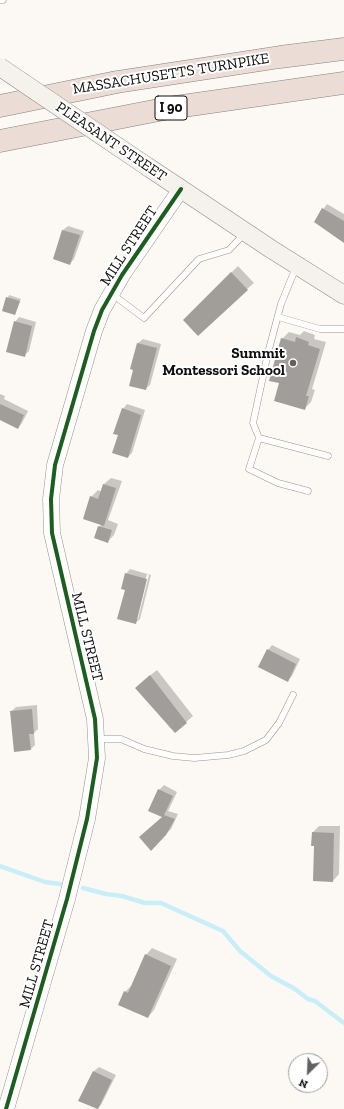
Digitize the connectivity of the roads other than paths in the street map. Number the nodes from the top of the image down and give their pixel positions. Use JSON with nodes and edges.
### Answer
{"nodes":[{"id":1,"x":0,"y":0,"type":"edge"},
{"id":2,"x":3,"y":0,"type":"edge"},
{"id":3,"x":344,"y":49,"type":"edge"},
{"id":4,"x":0,"y":67,"type":"edge"},
{"id":5,"x":344,"y":83,"type":"edge"},
{"id":6,"x":0,"y":106,"type":"edge"},
{"id":7,"x":0,"y":141,"type":"edge"},
{"id":8,"x":181,"y":189,"type":"junction"},
{"id":9,"x":245,"y":232,"type":"junction"},
{"id":10,"x":297,"y":266,"type":"junction"},
{"id":11,"x":111,"y":293,"type":"junction"},
{"id":12,"x":344,"y":295,"type":"edge"},
{"id":13,"x":278,"y":317,"type":"junction"},
{"id":14,"x":344,"y":328,"type":"edge"},
{"id":15,"x":259,"y":438,"type":"junction"},
{"id":16,"x":328,"y":456,"type":"dead end"},
{"id":17,"x":308,"y":491,"type":"dead end"},
{"id":18,"x":293,"y":696,"type":"dead end"},
{"id":19,"x":97,"y":738,"type":"junction"},
{"id":20,"x":6,"y":1109,"type":"edge"}],
"edges":[{"from":1,"to":2,"type":"lane"},
{"from":3,"to":6,"type":"highway","name":"MASSACHUSETTS TURNPIKE","number":"I 90"},
{"from":4,"to":8,"type":"main road","name":"PLEASANT STREET","bridge":true},
{"from":5,"to":7,"type":"highway","number":"I 90"},
{"from":8,"to":9,"type":"main road","name":"PLEASANT STREET"},
{"from":8,"to":11,"type":"street","name":"MILL STREET"},
{"from":9,"to":10,"type":"main road","name":"PLEASANT STREET"},
{"from":9,"to":11,"type":"lane"},
{"from":10,"to":12,"type":"main road","name":"PLEASANT STREET"},
{"from":10,"to":13,"type":"lane"},
{"from":11,"to":19,"type":"street","name":"MILL STREET"},
{"from":13,"to":14,"type":"lane"},
{"from":13,"to":15,"type":"lane"},
{"from":15,"to":16,"type":"lane"},
{"from":15,"to":17,"type":"lane"},
{"from":18,"to":19,"type":"lane"},
{"from":19,"to":20,"type":"street","name":"MILL STREET"}]}
